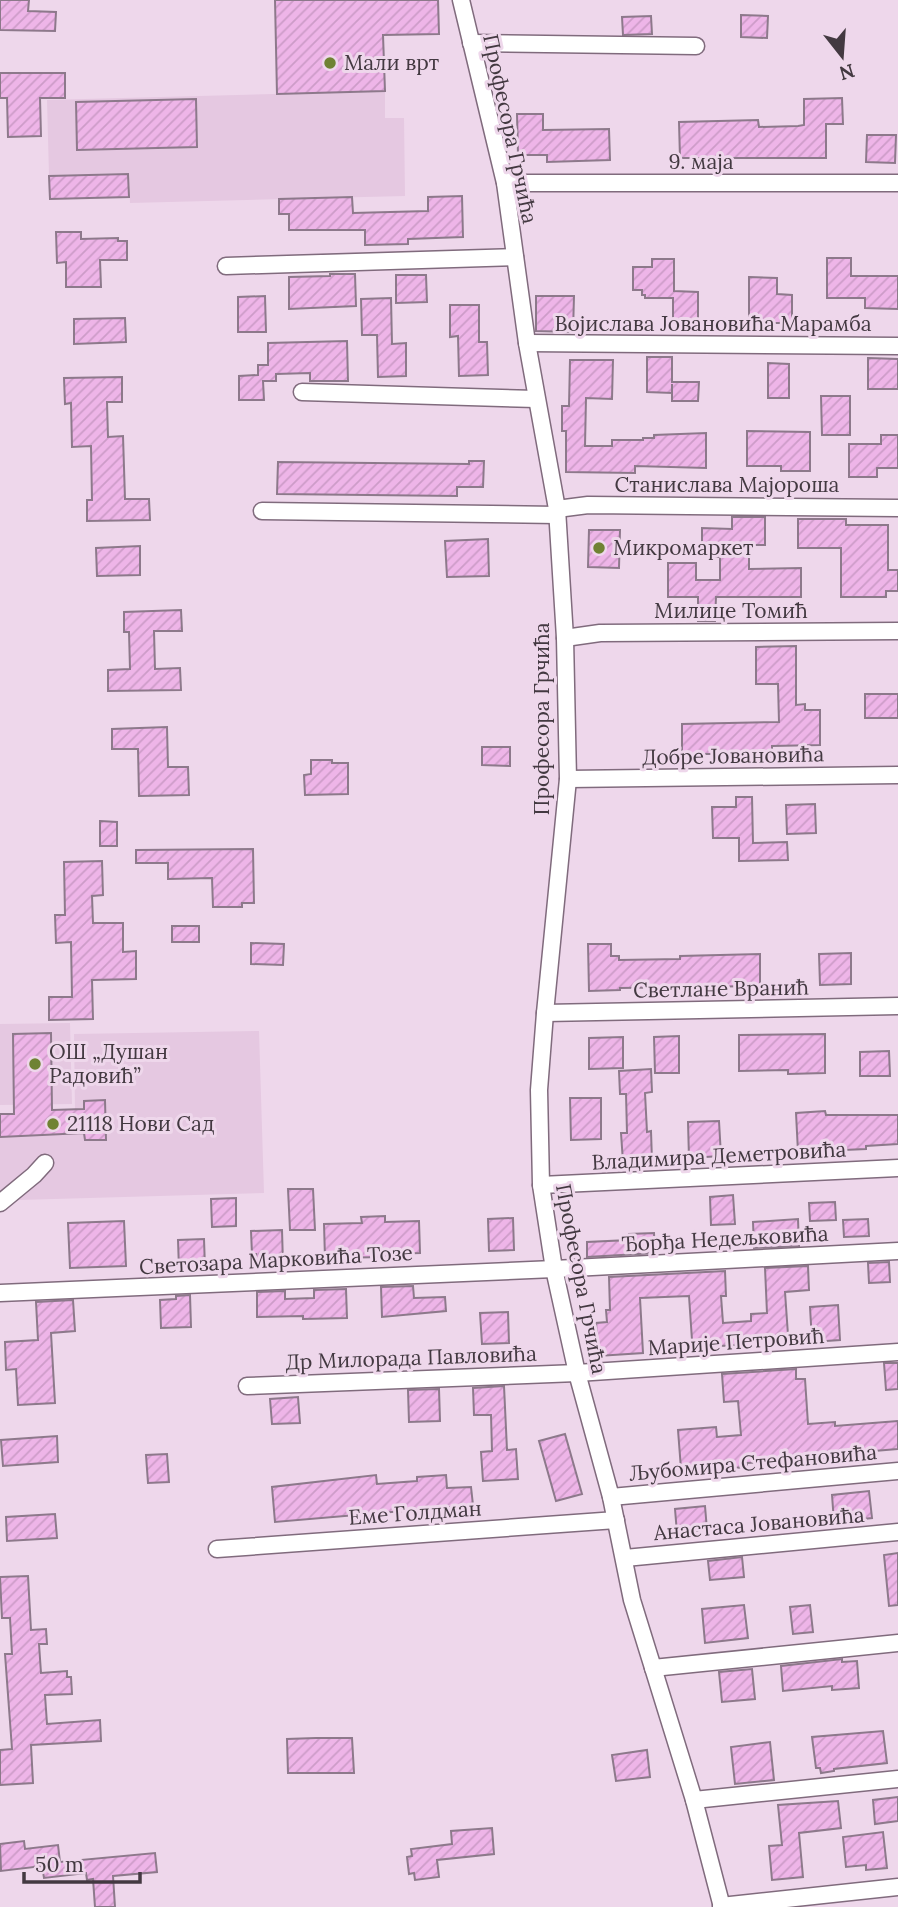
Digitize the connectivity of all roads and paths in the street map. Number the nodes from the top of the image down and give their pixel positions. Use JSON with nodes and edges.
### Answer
{"nodes":[{"id":1,"x":461,"y":0,"type":"edge"},
{"id":2,"x":471,"y":43,"type":"junction"},
{"id":3,"x":696,"y":46,"type":"dead end"},
{"id":4,"x":505,"y":183,"type":"junction"},
{"id":5,"x":898,"y":183,"type":"edge"},
{"id":6,"x":515,"y":257,"type":"junction"},
{"id":7,"x":226,"y":266,"type":"dead end"},
{"id":8,"x":527,"y":343,"type":"junction"},
{"id":9,"x":898,"y":346,"type":"edge"},
{"id":10,"x":302,"y":392,"type":"dead end"},
{"id":11,"x":536,"y":398,"type":"junction"},
{"id":12,"x":898,"y":508,"type":"edge"},
{"id":13,"x":262,"y":511,"type":"dead end"},
{"id":14,"x":557,"y":512,"type":"junction"},
{"id":15,"x":898,"y":631,"type":"edge"},
{"id":16,"x":565,"y":638,"type":"junction"},
{"id":17,"x":898,"y":775,"type":"edge"},
{"id":18,"x":568,"y":779,"type":"junction"},
{"id":19,"x":898,"y":1006,"type":"edge"},
{"id":20,"x":545,"y":1013,"type":"junction"},
{"id":21,"x":45,"y":1163,"type":"dead end"},
{"id":22,"x":898,"y":1168,"type":"edge"},
{"id":23,"x":541,"y":1185,"type":"junction"},
{"id":24,"x":0,"y":1203,"type":"edge"},
{"id":25,"x":898,"y":1251,"type":"edge"},
{"id":26,"x":554,"y":1269,"type":"junction"},
{"id":27,"x":0,"y":1293,"type":"edge"},
{"id":28,"x":898,"y":1352,"type":"edge"},
{"id":29,"x":576,"y":1373,"type":"junction"},
{"id":30,"x":247,"y":1386,"type":"dead end"},
{"id":31,"x":898,"y":1471,"type":"edge"},
{"id":32,"x":611,"y":1497,"type":"junction"},
{"id":33,"x":616,"y":1520,"type":"junction"},
{"id":34,"x":898,"y":1532,"type":"edge"},
{"id":35,"x":217,"y":1549,"type":"dead end"},
{"id":36,"x":625,"y":1558,"type":"junction"},
{"id":37,"x":898,"y":1643,"type":"edge"},
{"id":38,"x":653,"y":1668,"type":"junction"},
{"id":39,"x":898,"y":1779,"type":"edge"},
{"id":40,"x":694,"y":1800,"type":"junction"},
{"id":41,"x":898,"y":1886,"type":"edge"},
{"id":42,"x":722,"y":1906,"type":"edge"}],
"edges":[{"from":1,"to":2,"type":"street","name":"Професора Грчића"},
{"from":2,"to":3,"type":"street"},
{"from":2,"to":4,"type":"street","name":"Професора Грчића"},
{"from":4,"to":5,"type":"street","name":"9. маја"},
{"from":4,"to":6,"type":"street","name":"Професора Грчића"},
{"from":6,"to":7,"type":"street"},
{"from":6,"to":8,"type":"street","name":"Професора Грчића"},
{"from":8,"to":9,"type":"street","name":"Војислава Јовановића Марамба"},
{"from":8,"to":11,"type":"street","name":"Професора Грчића"},
{"from":10,"to":11,"type":"street"},
{"from":11,"to":14,"type":"street","name":"Професора Грчића"},
{"from":12,"to":14,"type":"street","name":"Станислава Мајороша"},
{"from":13,"to":14,"type":"street"},
{"from":14,"to":16,"type":"street","name":"Професора Грчића"},
{"from":15,"to":16,"type":"street","name":"Милице Томић"},
{"from":16,"to":18,"type":"street","name":"Професора Грчића"},
{"from":17,"to":18,"type":"street","name":"Добре Јовановића"},
{"from":18,"to":20,"type":"street","name":"Професора Грчића"},
{"from":19,"to":20,"type":"street","name":"Светлане Вранић"},
{"from":20,"to":23,"type":"street","name":"Професора Грчића"},
{"from":21,"to":24,"type":"street"},
{"from":22,"to":23,"type":"street","name":"Владимира Деметровића"},
{"from":23,"to":26,"type":"street","name":"Професора Грчића"},
{"from":25,"to":26,"type":"street","name":"Ђорђа Недељковића"},
{"from":26,"to":27,"type":"street","name":"Светозара Марковића Тозе"},
{"from":26,"to":29,"type":"street","name":"Професора Грчића"},
{"from":28,"to":29,"type":"street","name":"Марије Петровић"},
{"from":29,"to":30,"type":"street","name":"Др Милорада Павловића"},
{"from":29,"to":32,"type":"street","name":"Професора Грчића"},
{"from":31,"to":32,"type":"street","name":"Љубомира Стефановића"},
{"from":32,"to":33,"type":"street","name":"Професора Грчића"},
{"from":33,"to":35,"type":"street","name":"Еме Голдман"},
{"from":33,"to":36,"type":"street","name":"Професора Грчића"},
{"from":34,"to":36,"type":"street","name":"Анастаса Јовановића"},
{"from":36,"to":38,"type":"street","name":"Професора Грчића"},
{"from":37,"to":38,"type":"street"},
{"from":38,"to":40,"type":"street","name":"Професора Грчића"},
{"from":39,"to":40,"type":"street"},
{"from":40,"to":42,"type":"street","name":"Професора Грчића"},
{"from":41,"to":42,"type":"street"}]}
